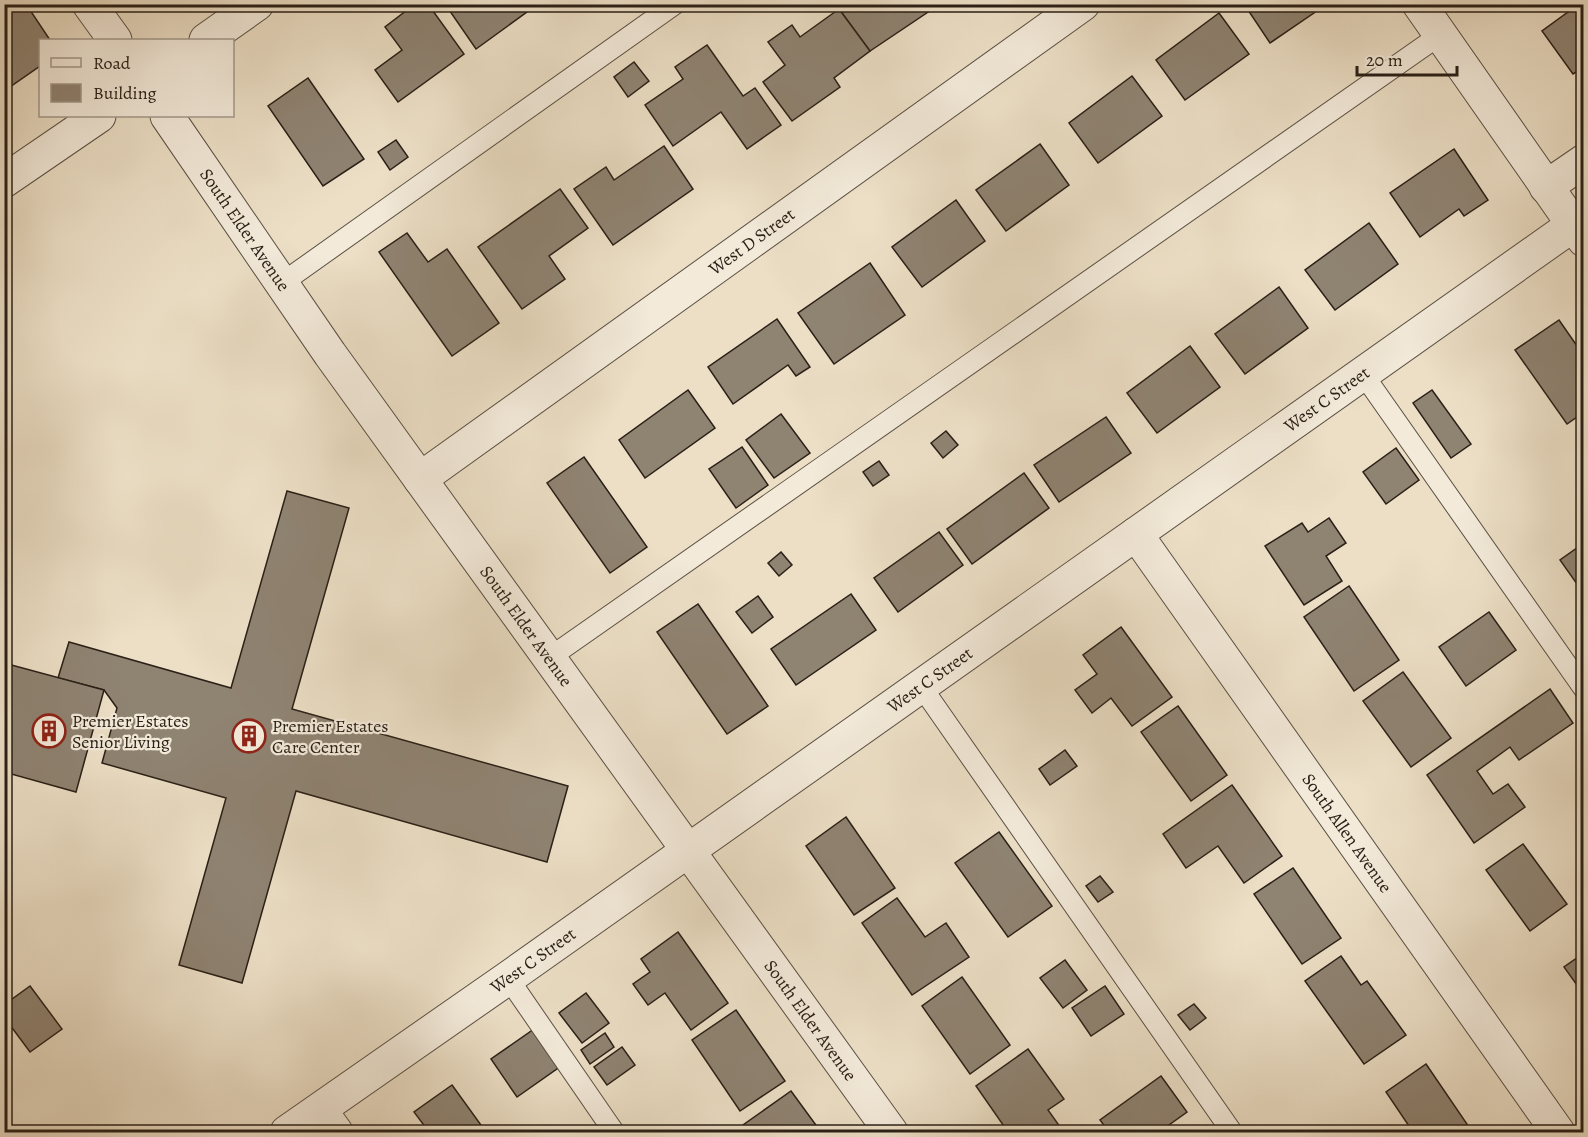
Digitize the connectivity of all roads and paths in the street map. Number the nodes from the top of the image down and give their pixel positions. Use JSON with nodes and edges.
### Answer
{"nodes":[{"id":1,"x":89,"y":4,"type":"edge"},
{"id":2,"x":257,"y":4,"type":"edge"},
{"id":3,"x":675,"y":4,"type":"edge"},
{"id":4,"x":1083,"y":4,"type":"edge"},
{"id":5,"x":1419,"y":4,"type":"edge"},
{"id":6,"x":1440,"y":35,"type":"junction"},
{"id":7,"x":114,"y":39,"type":"edge"},
{"id":8,"x":207,"y":39,"type":"edge"},
{"id":9,"x":98,"y":117,"type":"edge"},
{"id":10,"x":168,"y":117,"type":"edge"},
{"id":11,"x":1584,"y":161,"type":"edge"},
{"id":12,"x":4,"y":182,"type":"edge"},
{"id":13,"x":1546,"y":187,"type":"junction"},
{"id":14,"x":1578,"y":232,"type":"edge"},
{"id":15,"x":282,"y":283,"type":"junction"},
{"id":16,"x":1363,"y":374,"type":"junction"},
{"id":17,"x":420,"y":479,"type":"junction"},
{"id":18,"x":1136,"y":534,"type":"junction"},
{"id":19,"x":549,"y":658,"type":"junction"},
{"id":20,"x":921,"y":686,"type":"junction"},
{"id":21,"x":1584,"y":689,"type":"edge"},
{"id":22,"x":688,"y":851,"type":"junction"},
{"id":23,"x":508,"y":978,"type":"junction"},
{"id":24,"x":328,"y":1121,"type":"edge"},
{"id":25,"x":287,"y":1132,"type":"edge"},
{"id":26,"x":614,"y":1132,"type":"edge"},
{"id":27,"x":891,"y":1132,"type":"edge"},
{"id":28,"x":1232,"y":1132,"type":"edge"},
{"id":29,"x":1558,"y":1132,"type":"edge"}],
"edges":[{"from":1,"to":7,"type":"street"},
{"from":2,"to":8,"type":"street"},
{"from":3,"to":15,"type":"lane"},
{"from":4,"to":17,"type":"street","name":"West D Street"},
{"from":5,"to":6,"type":"street"},
{"from":6,"to":13,"type":"street"},
{"from":6,"to":19,"type":"lane"},
{"from":9,"to":12,"type":"street"},
{"from":10,"to":15,"type":"street","name":"South Elder Avenue"},
{"from":11,"to":13,"type":"street"},
{"from":13,"to":14,"type":"street"},
{"from":14,"to":16,"type":"street","name":"West C Street"},
{"from":15,"to":17,"type":"street","name":"South Elder Avenue"},
{"from":16,"to":18,"type":"street","name":"West C Street"},
{"from":16,"to":21,"type":"lane"},
{"from":17,"to":19,"type":"street","name":"South Elder Avenue"},
{"from":18,"to":20,"type":"street","name":"West C Street"},
{"from":18,"to":29,"type":"street","name":"South Allen Avenue"},
{"from":19,"to":22,"type":"street","name":"South Elder Avenue"},
{"from":20,"to":22,"type":"street","name":"West C Street"},
{"from":20,"to":28,"type":"lane"},
{"from":22,"to":23,"type":"street","name":"West C Street"},
{"from":22,"to":27,"type":"street","name":"South Elder Avenue"},
{"from":23,"to":24,"type":"street","name":"West C Street"},
{"from":23,"to":26,"type":"lane"},
{"from":24,"to":25,"type":"street","name":"West C Street"}]}
